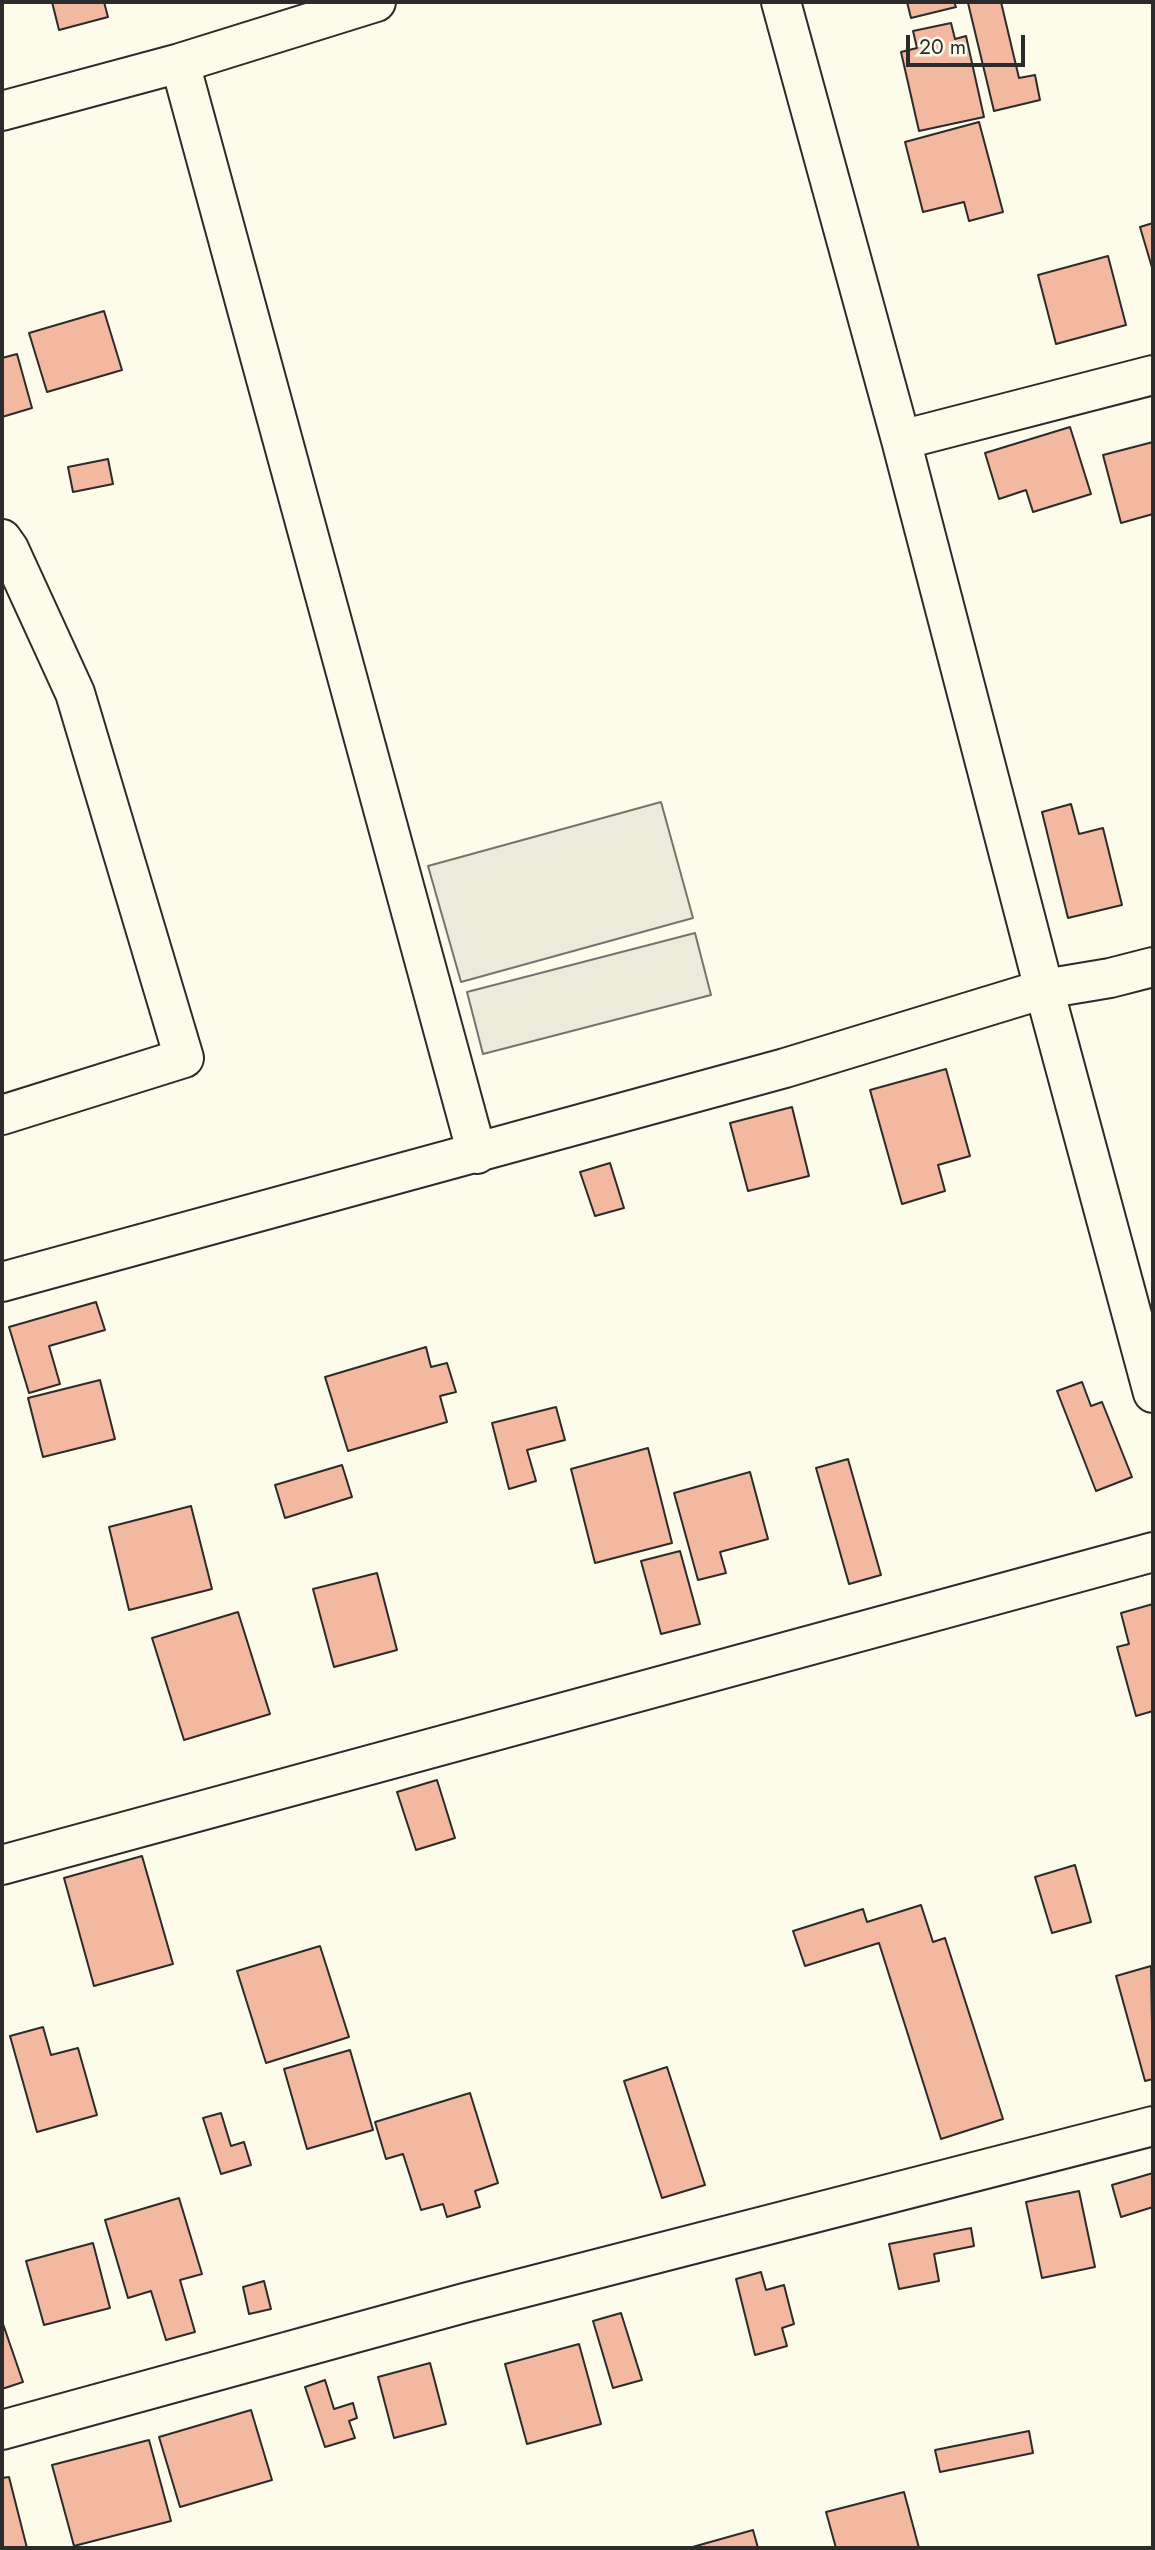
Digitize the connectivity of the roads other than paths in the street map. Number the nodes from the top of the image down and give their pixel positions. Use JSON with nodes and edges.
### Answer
{"nodes":[{"id":1,"x":376,"y":2,"type":"edge"},
{"id":2,"x":781,"y":2,"type":"edge"},
{"id":3,"x":180,"y":63,"type":"junction"},
{"id":4,"x":2,"y":111,"type":"edge"},
{"id":5,"x":1153,"y":375,"type":"edge"},
{"id":6,"x":901,"y":440,"type":"junction"},
{"id":7,"x":2,"y":539,"type":"edge"},
{"id":8,"x":1153,"y":967,"type":"edge"},
{"id":9,"x":1044,"y":989,"type":"junction"},
{"id":10,"x":2,"y":1115,"type":"edge"},
{"id":11,"x":477,"y":1154,"type":"junction"},
{"id":12,"x":2,"y":1282,"type":"edge"},
{"id":13,"x":1153,"y":1393,"type":"edge"},
{"id":14,"x":1153,"y":1552,"type":"edge"},
{"id":15,"x":2,"y":1865,"type":"edge"},
{"id":16,"x":1153,"y":2126,"type":"edge"},
{"id":17,"x":2,"y":2430,"type":"edge"}],
"edges":[{"from":1,"to":3,"type":"street"},
{"from":2,"to":6,"type":"street"},
{"from":3,"to":4,"type":"street"},
{"from":3,"to":11,"type":"street"},
{"from":5,"to":6,"type":"street"},
{"from":6,"to":9,"type":"street"},
{"from":7,"to":10,"type":"street"},
{"from":8,"to":9,"type":"street"},
{"from":9,"to":11,"type":"street"},
{"from":9,"to":13,"type":"street"},
{"from":11,"to":12,"type":"street"},
{"from":14,"to":15,"type":"street"},
{"from":16,"to":17,"type":"street"}]}
